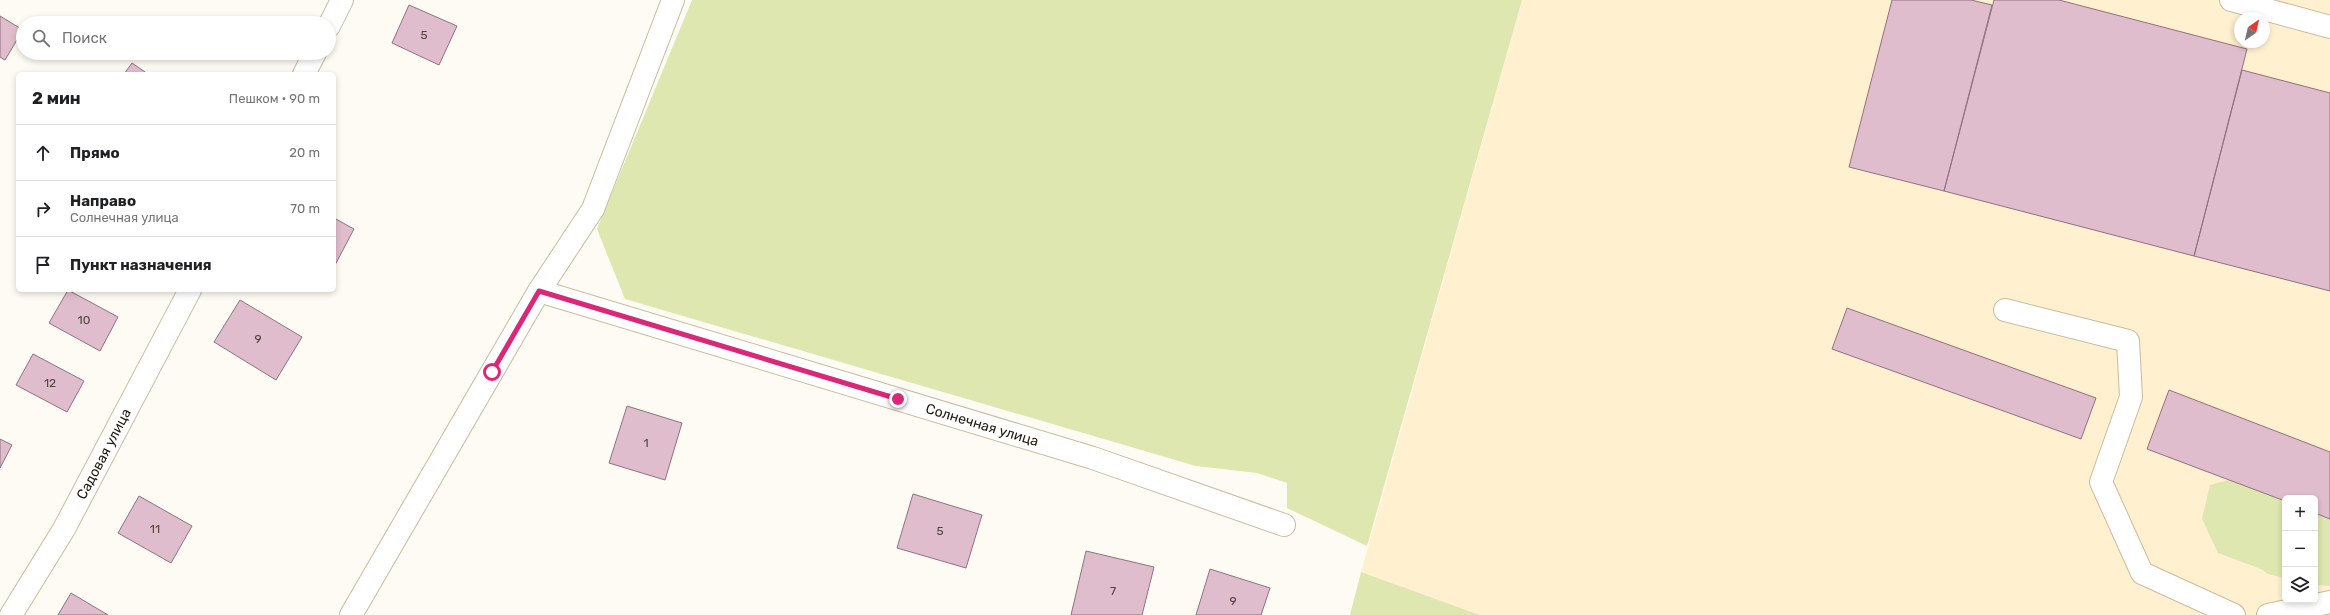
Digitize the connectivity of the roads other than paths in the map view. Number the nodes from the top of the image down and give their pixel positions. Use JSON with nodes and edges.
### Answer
{"nodes":[{"id":1,"x":342,"y":0,"type":"edge"},
{"id":2,"x":673,"y":0,"type":"edge"},
{"id":3,"x":2231,"y":0,"type":"edge"},
{"id":4,"x":334,"y":16,"type":"edge"},
{"id":5,"x":2330,"y":27,"type":"edge"},
{"id":6,"x":311,"y":60,"type":"edge"},
{"id":7,"x":305,"y":72,"type":"edge"},
{"id":8,"x":539,"y":291,"type":"junction"},
{"id":9,"x":189,"y":292,"type":"edge"},
{"id":10,"x":2005,"y":310,"type":"dead end"},
{"id":11,"x":1284,"y":525,"type":"dead end"},
{"id":12,"x":2330,"y":602,"type":"edge"},
{"id":13,"x":11,"y":615,"type":"edge"},
{"id":14,"x":352,"y":615,"type":"edge"},
{"id":15,"x":2234,"y":615,"type":"edge"},
{"id":16,"x":2268,"y":615,"type":"edge"}],
"edges":[{"from":1,"to":4,"type":"street"},
{"from":2,"to":8,"type":"street"},
{"from":3,"to":5,"type":"street"},
{"from":6,"to":7,"type":"street"},
{"from":8,"to":11,"type":"street","name":"Солнечная улица"},
{"from":8,"to":14,"type":"street"},
{"from":9,"to":13,"type":"street","name":"Садовая улица"},
{"from":10,"to":15,"type":"street"},
{"from":12,"to":16,"type":"street"}]}
